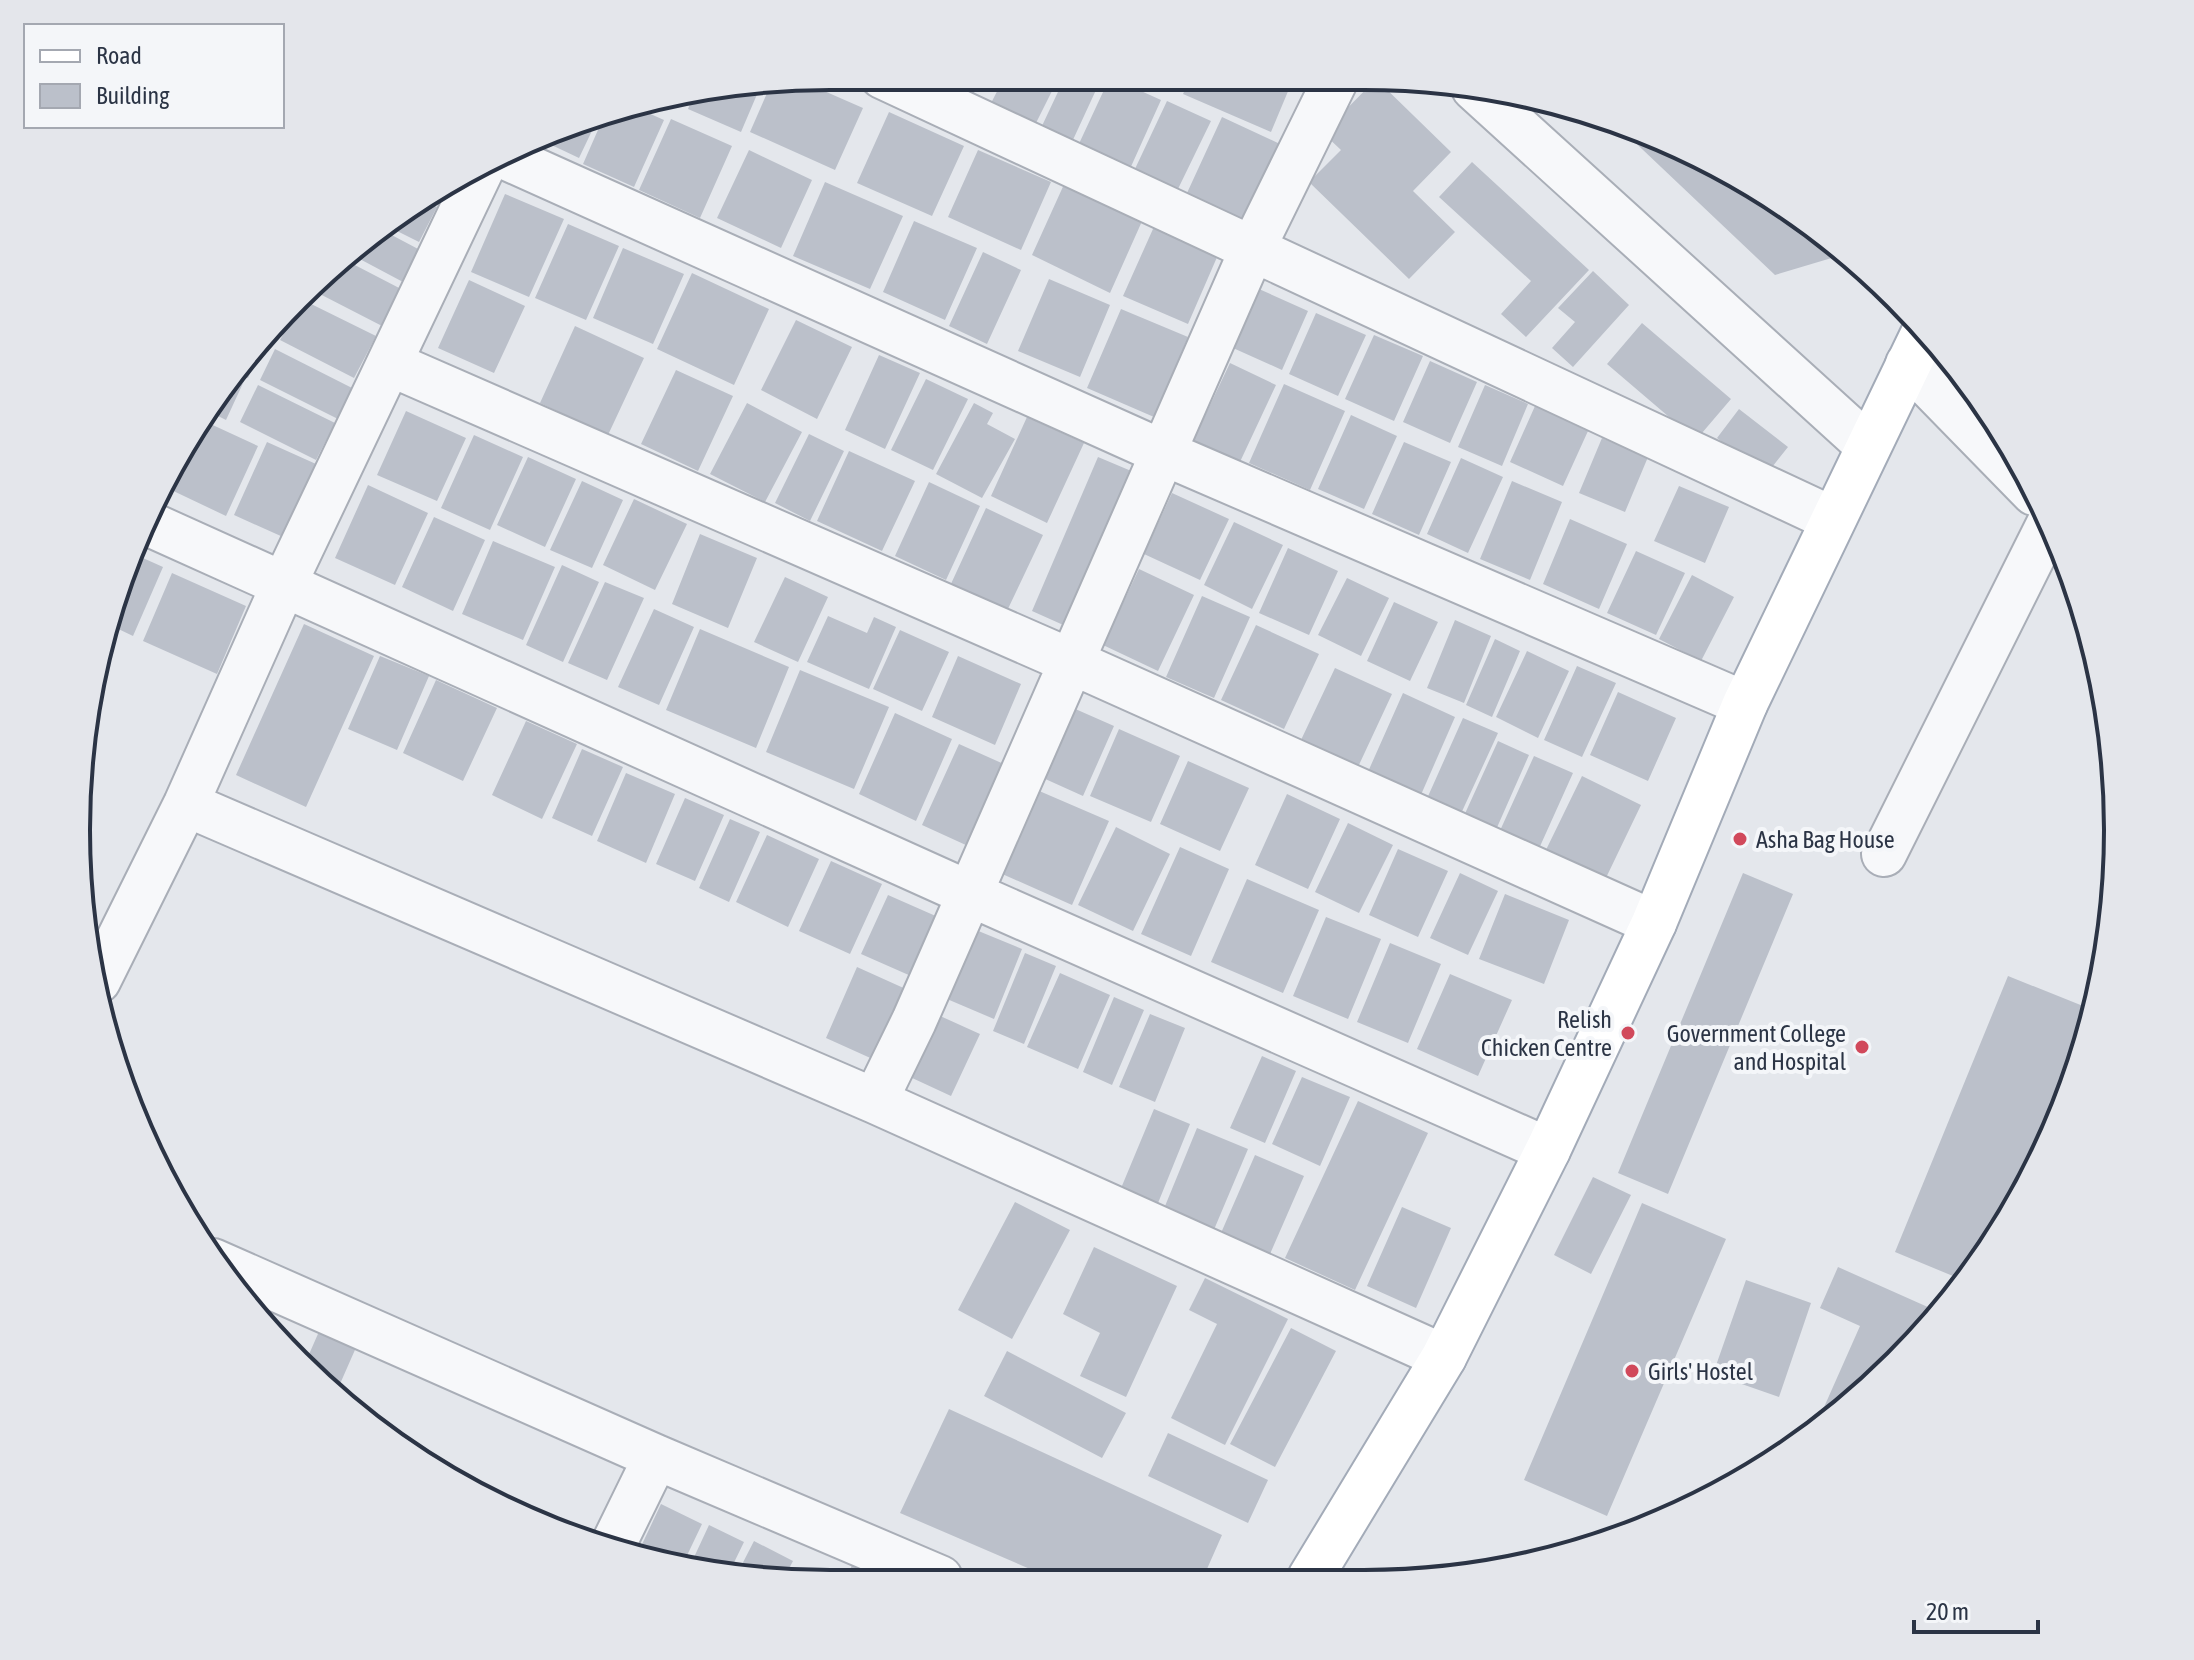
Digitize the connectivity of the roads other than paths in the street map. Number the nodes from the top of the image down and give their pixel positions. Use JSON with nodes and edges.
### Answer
{"nodes":[{"id":1,"x":912,"y":90,"type":"edge"},
{"id":2,"x":1331,"y":90,"type":"edge"},
{"id":3,"x":1488,"y":101,"type":"edge"},
{"id":4,"x":514,"y":161,"type":"edge"},
{"id":5,"x":476,"y":180,"type":"edge"},
{"id":6,"x":1252,"y":250,"type":"junction"},
{"id":7,"x":1917,"y":347,"type":"edge"},
{"id":8,"x":391,"y":364,"type":"junction"},
{"id":9,"x":1867,"y":445,"type":"junction"},
{"id":10,"x":1995,"y":445,"type":"edge"},
{"id":11,"x":1164,"y":453,"type":"junction"},
{"id":12,"x":1832,"y":519,"type":"junction"},
{"id":13,"x":155,"y":527,"type":"edge"},
{"id":14,"x":2043,"y":536,"type":"edge"},
{"id":15,"x":284,"y":584,"type":"junction"},
{"id":16,"x":1070,"y":661,"type":"junction"},
{"id":17,"x":1745,"y":704,"type":"junction"},
{"id":18,"x":186,"y":804,"type":"junction"},
{"id":19,"x":1884,"y":854,"type":"dead end"},
{"id":20,"x":968,"y":893,"type":"junction"},
{"id":21,"x":1654,"y":923,"type":"junction"},
{"id":22,"x":103,"y":970,"type":"edge"},
{"id":23,"x":875,"y":1101,"type":"junction"},
{"id":24,"x":1548,"y":1150,"type":"junction"},
{"id":25,"x":237,"y":1272,"type":"edge"},
{"id":26,"x":1444,"y":1357,"type":"junction"},
{"id":27,"x":656,"y":1457,"type":"junction"},
{"id":28,"x":616,"y":1538,"type":"edge"},
{"id":29,"x":921,"y":1570,"type":"edge"},
{"id":30,"x":1315,"y":1570,"type":"edge"}],
"edges":[{"from":1,"to":6,"type":"street"},
{"from":2,"to":6,"type":"street"},
{"from":3,"to":9,"type":"street"},
{"from":4,"to":11,"type":"street"},
{"from":5,"to":8,"type":"street"},
{"from":6,"to":11,"type":"street"},
{"from":6,"to":12,"type":"street"},
{"from":7,"to":9,"type":"main road"},
{"from":7,"to":10,"type":"street"},
{"from":8,"to":15,"type":"street"},
{"from":8,"to":16,"type":"street"},
{"from":9,"to":12,"type":"main road"},
{"from":11,"to":16,"type":"street"},
{"from":11,"to":17,"type":"street"},
{"from":12,"to":17,"type":"main road"},
{"from":13,"to":15,"type":"street"},
{"from":14,"to":19,"type":"street"},
{"from":15,"to":18,"type":"street"},
{"from":15,"to":20,"type":"street"},
{"from":16,"to":20,"type":"street"},
{"from":16,"to":21,"type":"street"},
{"from":17,"to":21,"type":"main road"},
{"from":18,"to":22,"type":"street"},
{"from":18,"to":23,"type":"street"},
{"from":20,"to":23,"type":"street"},
{"from":20,"to":24,"type":"street"},
{"from":21,"to":24,"type":"main road"},
{"from":23,"to":26,"type":"street"},
{"from":24,"to":26,"type":"main road"},
{"from":25,"to":27,"type":"street"},
{"from":26,"to":30,"type":"main road"},
{"from":27,"to":28,"type":"street"},
{"from":27,"to":29,"type":"street"}]}
